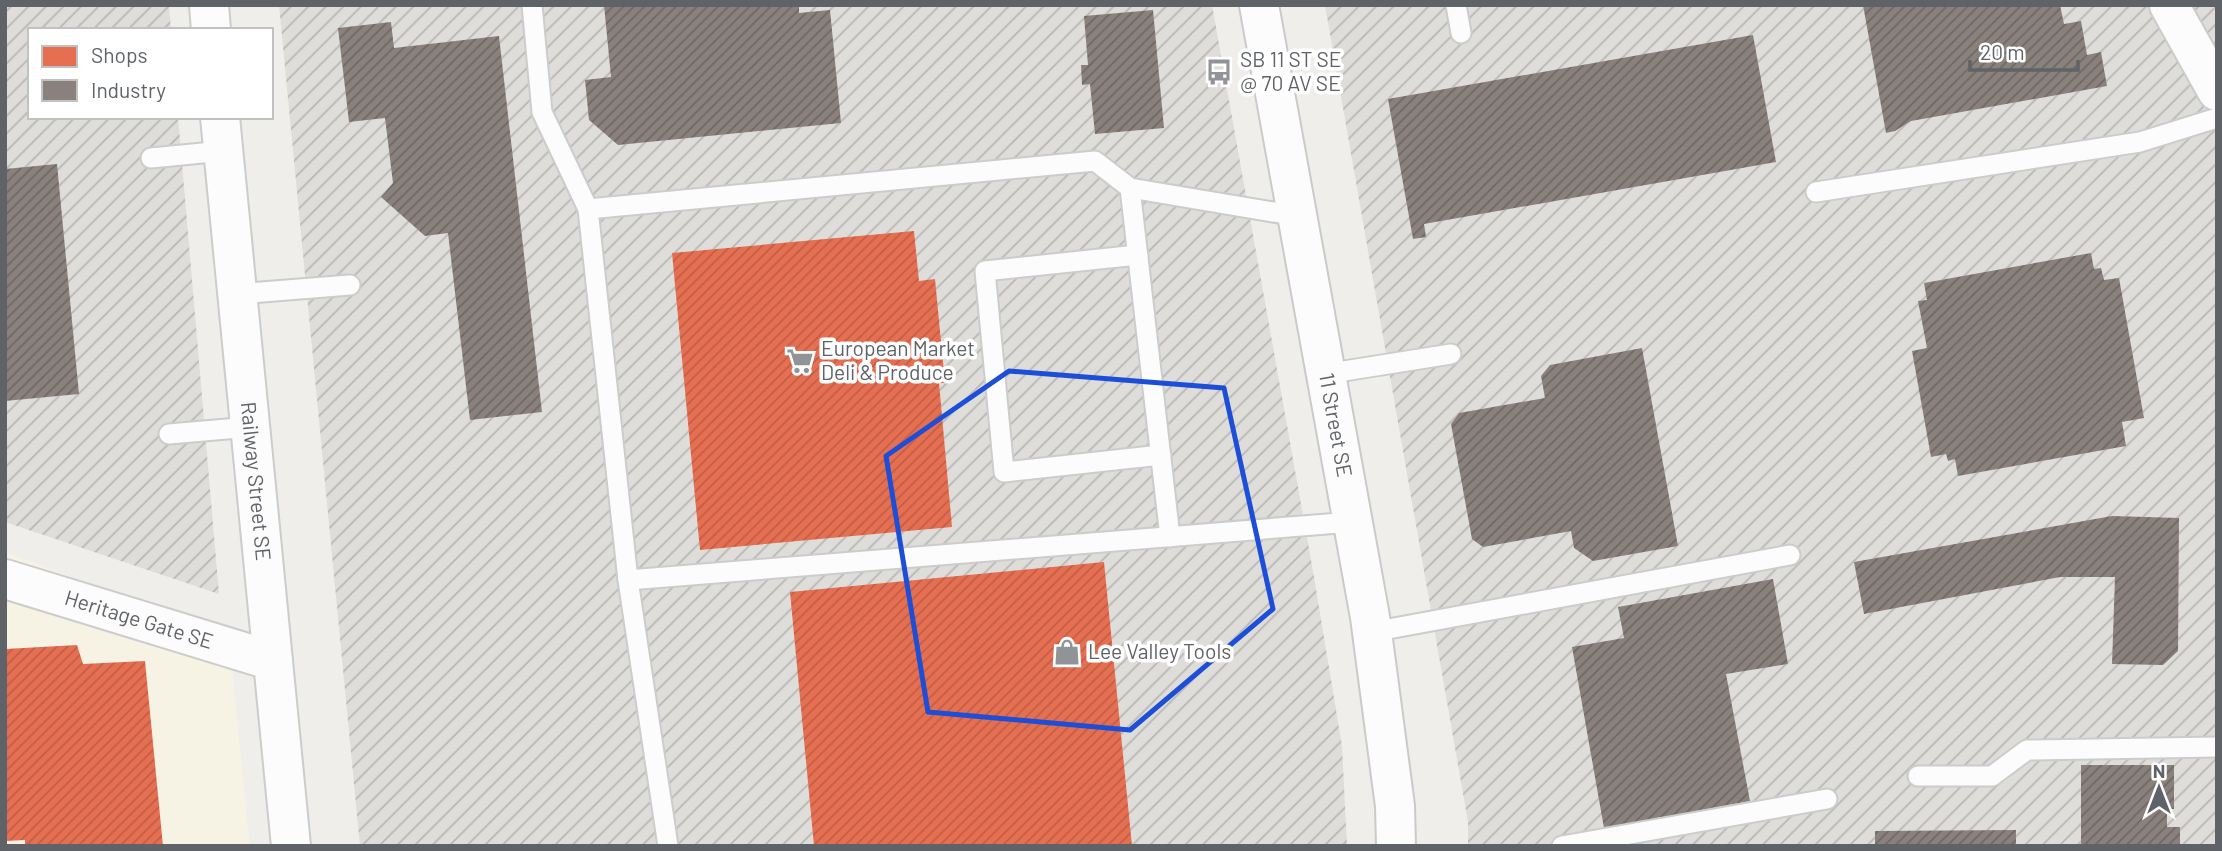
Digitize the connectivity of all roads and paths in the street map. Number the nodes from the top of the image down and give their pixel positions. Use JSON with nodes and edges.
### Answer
{"nodes":[{"id":1,"x":209,"y":5,"type":"edge"},
{"id":2,"x":532,"y":5,"type":"edge"},
{"id":3,"x":1259,"y":5,"type":"edge"},
{"id":4,"x":1456,"y":5,"type":"edge"},
{"id":5,"x":2169,"y":5,"type":"edge"},
{"id":6,"x":211,"y":28,"type":"edge"},
{"id":7,"x":1461,"y":33,"type":"dead end"},
{"id":8,"x":2217,"y":91,"type":"edge"},
{"id":9,"x":2217,"y":118,"type":"edge"},
{"id":10,"x":221,"y":134,"type":"edge"},
{"id":11,"x":151,"y":158,"type":"dead end"},
{"id":12,"x":1130,"y":188,"type":"junction"},
{"id":13,"x":1816,"y":192,"type":"dead end"},
{"id":14,"x":588,"y":209,"type":"junction"},
{"id":15,"x":1297,"y":216,"type":"junction"},
{"id":16,"x":1138,"y":255,"type":"junction"},
{"id":17,"x":351,"y":285,"type":"dead end"},
{"id":18,"x":237,"y":294,"type":"junction"},
{"id":19,"x":1451,"y":354,"type":"dead end"},
{"id":20,"x":1325,"y":374,"type":"junction"},
{"id":21,"x":250,"y":426,"type":"junction"},
{"id":22,"x":169,"y":434,"type":"dead end"},
{"id":23,"x":1161,"y":455,"type":"junction"},
{"id":24,"x":1352,"y":522,"type":"junction"},
{"id":25,"x":1170,"y":537,"type":"junction"},
{"id":26,"x":1790,"y":555,"type":"dead end"},
{"id":27,"x":5,"y":579,"type":"edge"},
{"id":28,"x":628,"y":580,"type":"junction"},
{"id":29,"x":1372,"y":632,"type":"junction"},
{"id":30,"x":273,"y":661,"type":"junction"},
{"id":31,"x":2217,"y":747,"type":"edge"},
{"id":32,"x":1919,"y":776,"type":"dead end"},
{"id":33,"x":1827,"y":799,"type":"dead end"},
{"id":34,"x":292,"y":846,"type":"edge"},
{"id":35,"x":668,"y":846,"type":"edge"},
{"id":36,"x":1396,"y":846,"type":"edge"},
{"id":37,"x":1562,"y":846,"type":"edge"}],
"edges":[{"from":1,"to":6,"type":"street"},
{"from":2,"to":14,"type":"lane"},
{"from":3,"to":15,"type":"street","name":"11 Street SE"},
{"from":4,"to":7,"type":"lane"},
{"from":5,"to":8,"type":"street"},
{"from":9,"to":13,"type":"lane"},
{"from":10,"to":11,"type":"lane"},
{"from":10,"to":18,"type":"street","name":"Railway Street SE"},
{"from":12,"to":14,"type":"lane"},
{"from":12,"to":15,"type":"lane"},
{"from":12,"to":16,"type":"lane"},
{"from":14,"to":28,"type":"lane"},
{"from":15,"to":20,"type":"street","name":"11 Street SE"},
{"from":16,"to":23,"type":"lane"},
{"from":16,"to":23,"type":"lane"},
{"from":17,"to":18,"type":"lane"},
{"from":18,"to":21,"type":"street","name":"Railway Street SE"},
{"from":19,"to":20,"type":"lane"},
{"from":20,"to":24,"type":"street","name":"11 Street SE"},
{"from":21,"to":22,"type":"lane"},
{"from":21,"to":30,"type":"street","name":"Railway Street SE"},
{"from":23,"to":25,"type":"lane"},
{"from":24,"to":25,"type":"lane"},
{"from":24,"to":29,"type":"street","name":"11 Street SE"},
{"from":25,"to":28,"type":"lane"},
{"from":26,"to":29,"type":"lane"},
{"from":27,"to":30,"type":"street","name":"Heritage Gate SE"},
{"from":28,"to":35,"type":"lane"},
{"from":29,"to":36,"type":"street","name":"11 Street SE"},
{"from":30,"to":34,"type":"street","name":"Railway Street SE"},
{"from":31,"to":32,"type":"lane"},
{"from":33,"to":37,"type":"lane"}]}
